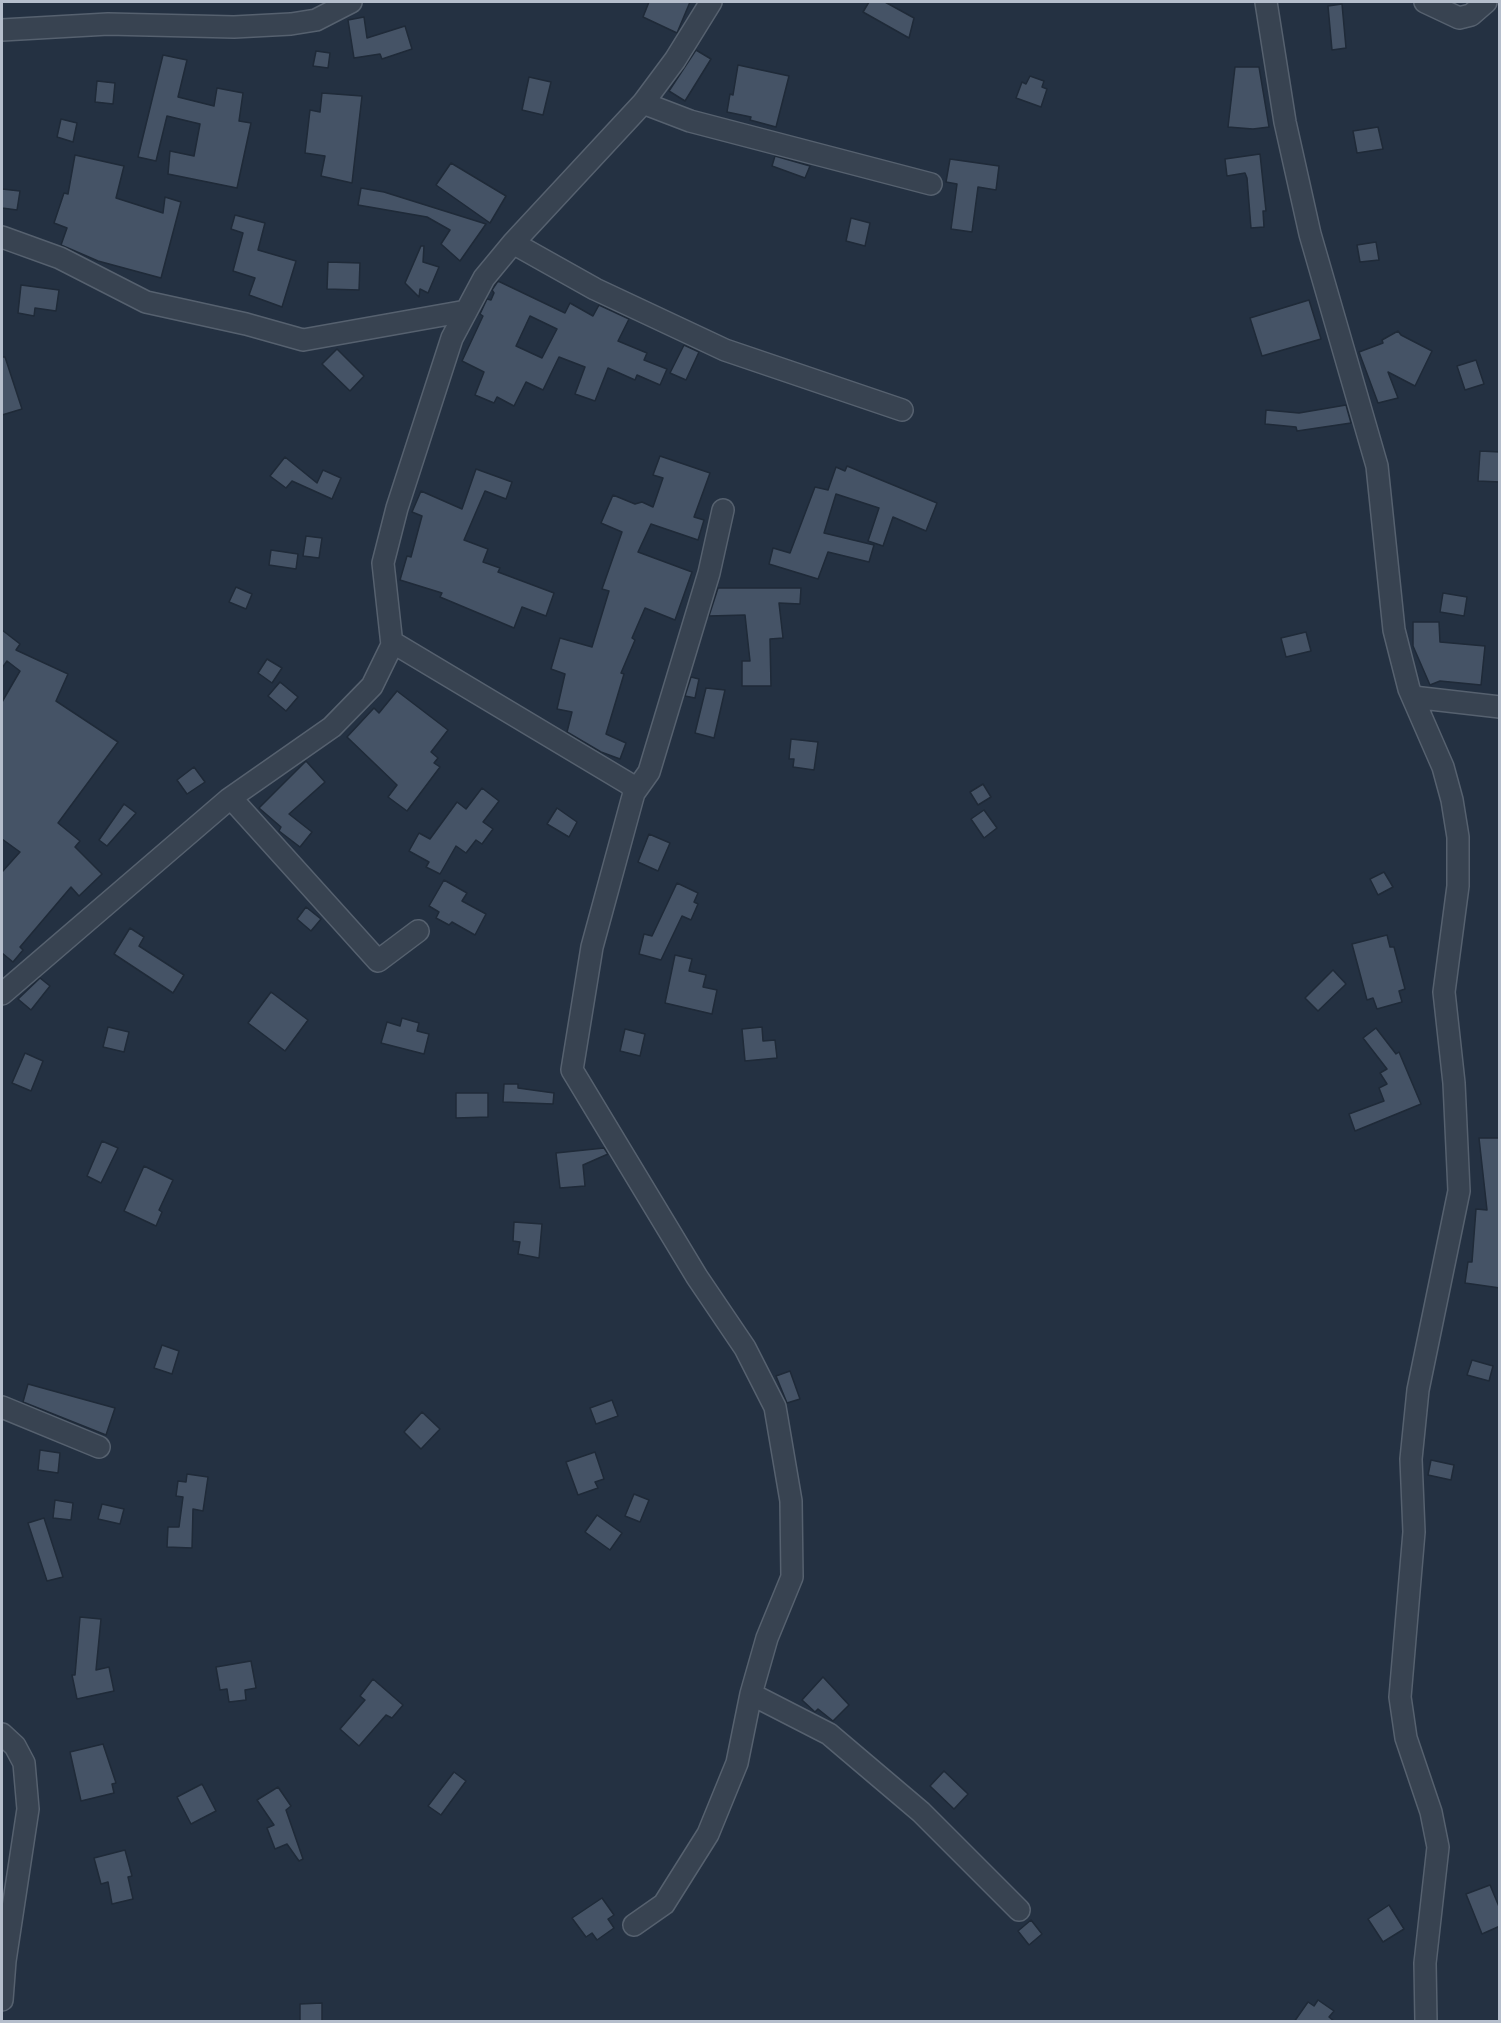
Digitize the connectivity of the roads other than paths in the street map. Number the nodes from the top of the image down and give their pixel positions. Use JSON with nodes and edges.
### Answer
{"nodes":[{"id":1,"x":351,"y":2,"type":"edge"},
{"id":2,"x":711,"y":2,"type":"edge"},
{"id":3,"x":1266,"y":2,"type":"edge"},
{"id":4,"x":1425,"y":2,"type":"edge"},
{"id":5,"x":1486,"y":2,"type":"edge"},
{"id":6,"x":2,"y":30,"type":"edge"},
{"id":7,"x":643,"y":103,"type":"junction"},
{"id":8,"x":931,"y":184,"type":"dead end"},
{"id":9,"x":2,"y":237,"type":"edge"},
{"id":10,"x":513,"y":243,"type":"junction"},
{"id":11,"x":466,"y":311,"type":"junction"},
{"id":12,"x":902,"y":410,"type":"dead end"},
{"id":13,"x":723,"y":510,"type":"dead end"},
{"id":14,"x":392,"y":642,"type":"junction"},
{"id":15,"x":1413,"y":697,"type":"junction"},
{"id":16,"x":1500,"y":707,"type":"edge"},
{"id":17,"x":634,"y":793,"type":"junction"},
{"id":18,"x":231,"y":798,"type":"junction"},
{"id":19,"x":418,"y":931,"type":"dead end"},
{"id":20,"x":2,"y":994,"type":"edge"},
{"id":21,"x":2,"y":1407,"type":"edge"},
{"id":22,"x":99,"y":1447,"type":"dead end"},
{"id":23,"x":751,"y":1694,"type":"junction"},
{"id":24,"x":2,"y":1734,"type":"edge"},
{"id":25,"x":1019,"y":1910,"type":"dead end"},
{"id":26,"x":634,"y":1925,"type":"dead end"},
{"id":27,"x":2,"y":2000,"type":"edge"},
{"id":28,"x":1426,"y":2022,"type":"edge"}],
"edges":[{"from":1,"to":6,"type":"street"},
{"from":2,"to":7,"type":"street"},
{"from":3,"to":15,"type":"street"},
{"from":4,"to":5,"type":"street"},
{"from":7,"to":8,"type":"street"},
{"from":7,"to":10,"type":"street"},
{"from":9,"to":11,"type":"street"},
{"from":10,"to":11,"type":"street"},
{"from":10,"to":12,"type":"street"},
{"from":11,"to":14,"type":"street"},
{"from":13,"to":17,"type":"street"},
{"from":14,"to":17,"type":"street"},
{"from":14,"to":18,"type":"street"},
{"from":15,"to":16,"type":"street"},
{"from":15,"to":28,"type":"street"},
{"from":17,"to":23,"type":"street"},
{"from":18,"to":19,"type":"street"},
{"from":18,"to":20,"type":"street"},
{"from":21,"to":22,"type":"street"},
{"from":23,"to":25,"type":"street"},
{"from":23,"to":26,"type":"street"},
{"from":24,"to":27,"type":"street"}]}
